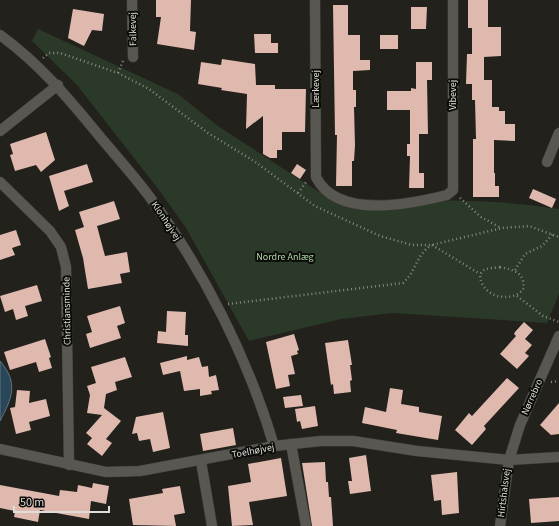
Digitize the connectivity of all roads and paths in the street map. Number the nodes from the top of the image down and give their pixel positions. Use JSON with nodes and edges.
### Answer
{"nodes":[{"id":1,"x":132,"y":0,"type":"edge"},
{"id":2,"x":315,"y":0,"type":"edge"},
{"id":3,"x":453,"y":0,"type":"edge"},
{"id":4,"x":0,"y":35,"type":"edge"},
{"id":5,"x":133,"y":57,"type":"dead end"},
{"id":6,"x":36,"y":63,"type":"junction"},
{"id":7,"x":58,"y":85,"type":"junction"},
{"id":8,"x":0,"y":131,"type":"edge"},
{"id":9,"x":559,"y":133,"type":"edge"},
{"id":10,"x":547,"y":162,"type":"dead end"},
{"id":11,"x":0,"y":182,"type":"edge"},
{"id":12,"x":453,"y":190,"type":"junction"},
{"id":13,"x":502,"y":228,"type":"junction"},
{"id":14,"x":553,"y":234,"type":"junction"},
{"id":15,"x":559,"y":237,"type":"edge"},
{"id":16,"x":432,"y":245,"type":"junction"},
{"id":17,"x":515,"y":270,"type":"junction"},
{"id":18,"x":480,"y":274,"type":"junction"},
{"id":19,"x":516,"y":296,"type":"junction"},
{"id":20,"x":216,"y":306,"type":"junction"},
{"id":21,"x":559,"y":322,"type":"edge"},
{"id":22,"x":559,"y":336,"type":"edge"},
{"id":23,"x":291,"y":444,"type":"junction"},
{"id":24,"x":274,"y":446,"type":"junction"},
{"id":25,"x":0,"y":449,"type":"edge"},
{"id":26,"x":559,"y":457,"type":"edge"},
{"id":27,"x":509,"y":460,"type":"junction"},
{"id":28,"x":201,"y":461,"type":"junction"},
{"id":29,"x":69,"y":465,"type":"junction"},
{"id":30,"x":212,"y":526,"type":"edge"},
{"id":31,"x":306,"y":526,"type":"edge"},
{"id":32,"x":500,"y":526,"type":"edge"}],
"edges":[{"from":1,"to":5,"type":"street","name":"Falkevej"},
{"from":2,"to":12,"type":"street","name":"Lærkevej"},
{"from":3,"to":12,"type":"street","name":"Vibevej"},
{"from":4,"to":6,"type":"street","name":"Klonhøjvej"},
{"from":6,"to":7,"type":"street","name":"Klonhøjvej"},
{"from":6,"to":16,"type":"path"},
{"from":7,"to":8,"type":"street"},
{"from":7,"to":20,"type":"street","name":"Klonhøjvej"},
{"from":9,"to":10,"type":"street"},
{"from":11,"to":29,"type":"street","name":"Christiansminde"},
{"from":12,"to":13,"type":"path"},
{"from":13,"to":14,"type":"path"},
{"from":13,"to":16,"type":"path"},
{"from":14,"to":15,"type":"path"},
{"from":14,"to":17,"type":"path"},
{"from":16,"to":18,"type":"path"},
{"from":16,"to":20,"type":"path"},
{"from":17,"to":18,"type":"path"},
{"from":17,"to":19,"type":"path"},
{"from":18,"to":19,"type":"path"},
{"from":19,"to":21,"type":"path"},
{"from":20,"to":24,"type":"street","name":"Klonhøjvej"},
{"from":22,"to":27,"type":"street","name":"Nørrebro"},
{"from":23,"to":24,"type":"street","name":"Toelhøjvej"},
{"from":23,"to":27,"type":"street","name":"Toelhøjvej"},
{"from":23,"to":31,"type":"street"},
{"from":24,"to":28,"type":"street","name":"Toelhøjvej"},
{"from":25,"to":29,"type":"street","name":"Toelhøjvej"},
{"from":26,"to":27,"type":"street","name":"Toelhøjvej"},
{"from":27,"to":32,"type":"street","name":"Hirtshalsvej"},
{"from":28,"to":29,"type":"street","name":"Toelhøjvej"},
{"from":28,"to":30,"type":"street"}]}
